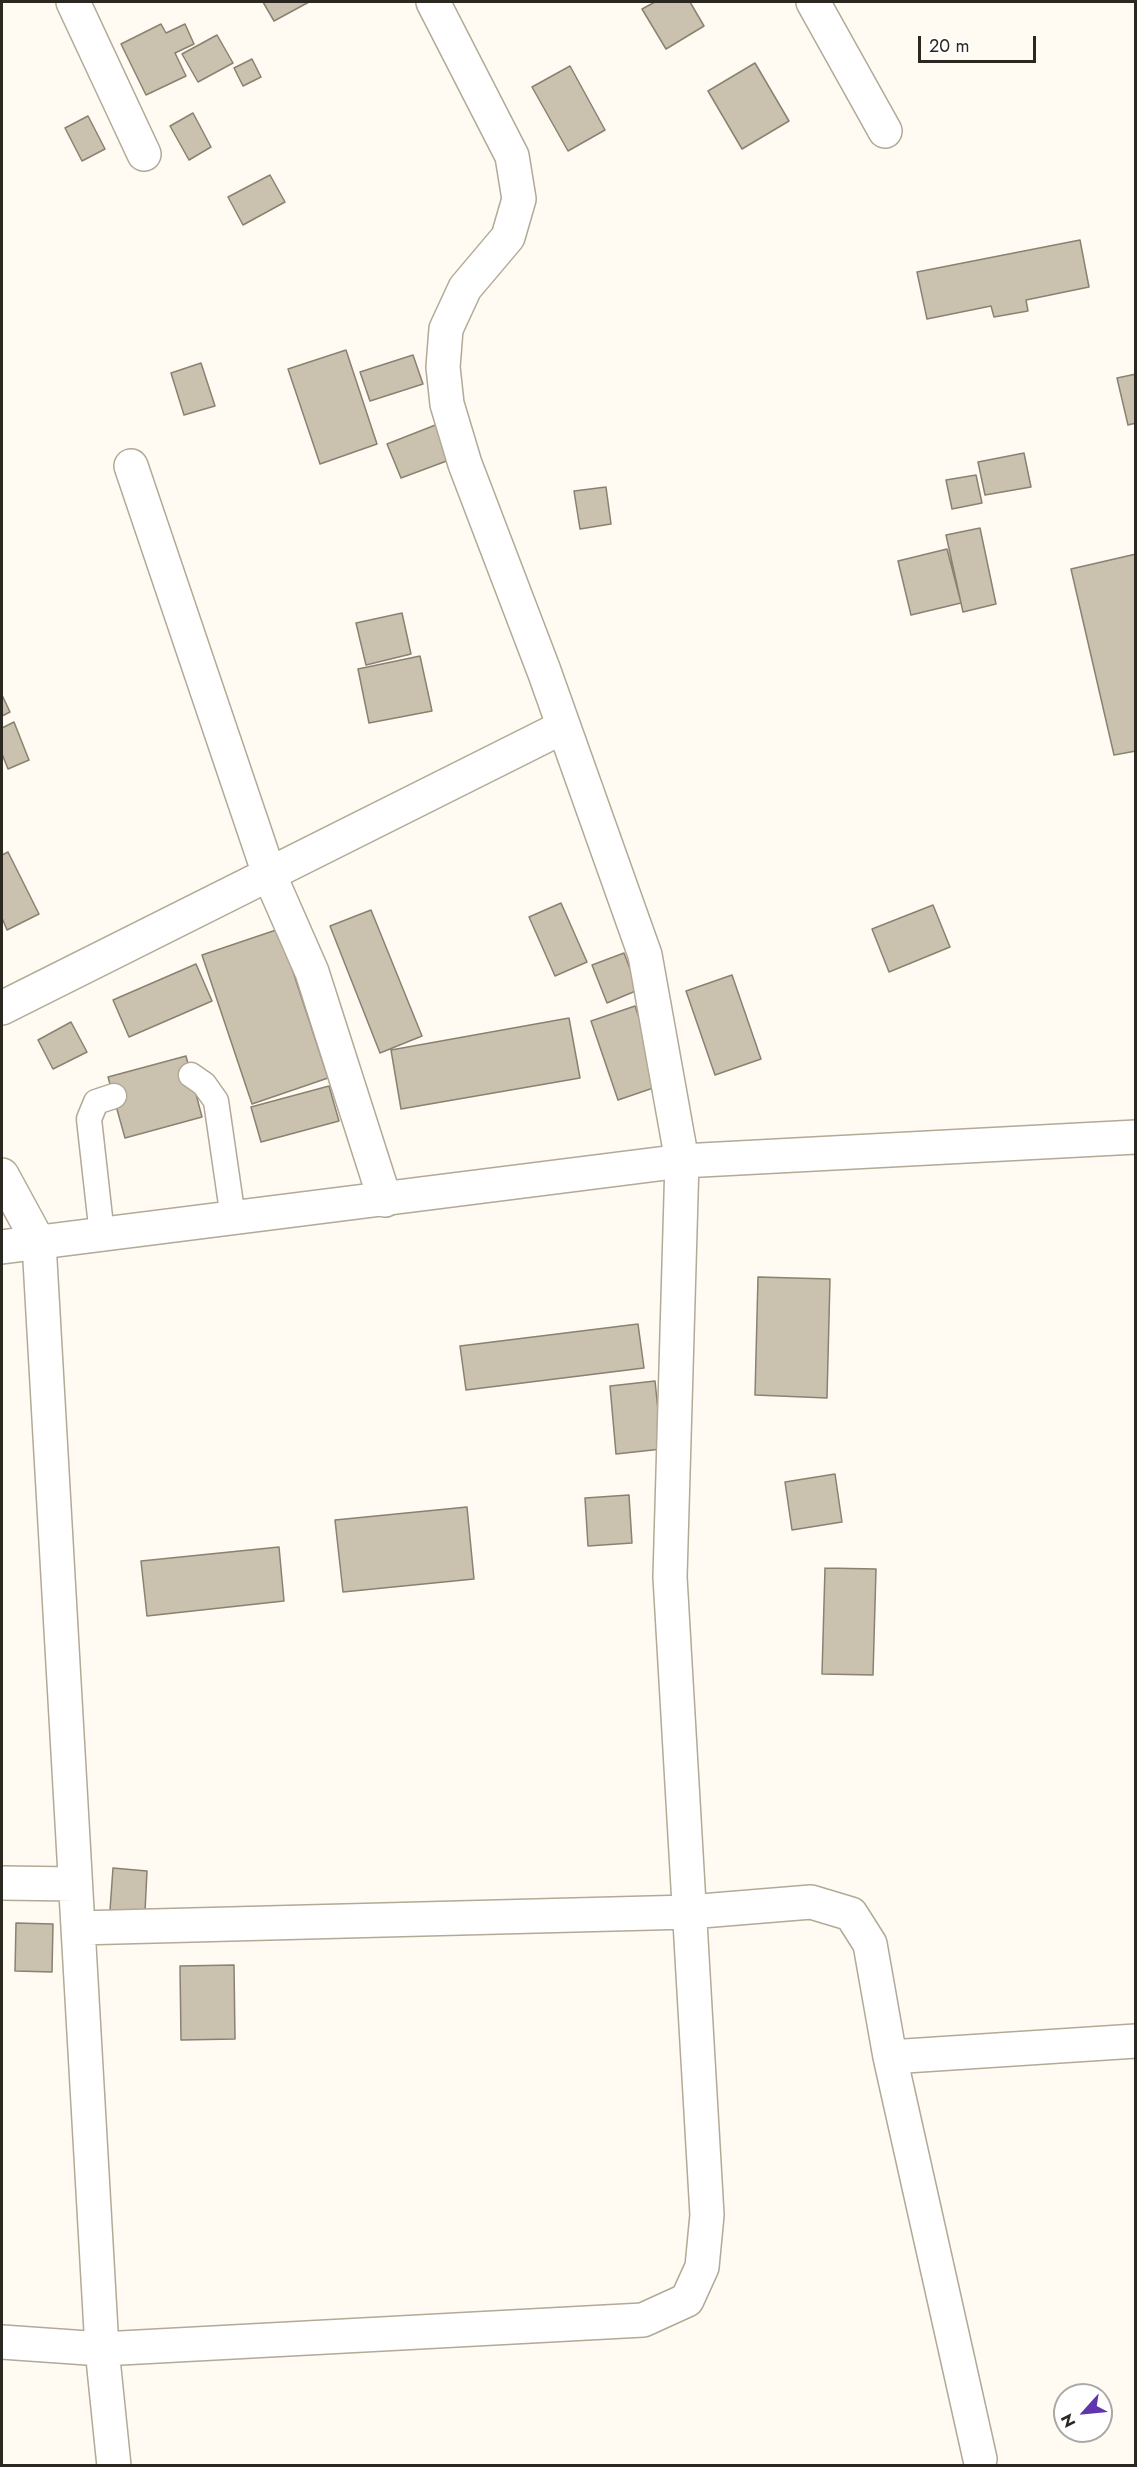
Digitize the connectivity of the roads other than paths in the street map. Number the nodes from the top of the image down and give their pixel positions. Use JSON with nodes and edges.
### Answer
{"nodes":[{"id":1,"x":73,"y":2,"type":"edge"},
{"id":2,"x":433,"y":2,"type":"edge"},
{"id":3,"x":813,"y":2,"type":"edge"},
{"id":4,"x":885,"y":131,"type":"dead end"},
{"id":5,"x":144,"y":154,"type":"dead end"},
{"id":6,"x":131,"y":466,"type":"dead end"},
{"id":7,"x":564,"y":727,"type":"junction"},
{"id":8,"x":268,"y":874,"type":"junction"},
{"id":9,"x":2,"y":1008,"type":"edge"},
{"id":10,"x":191,"y":1075,"type":"dead end"},
{"id":11,"x":114,"y":1096,"type":"dead end"},
{"id":12,"x":1136,"y":1137,"type":"edge"},
{"id":13,"x":682,"y":1161,"type":"junction"},
{"id":14,"x":2,"y":1175,"type":"edge"},
{"id":15,"x":385,"y":1200,"type":"junction"},
{"id":16,"x":233,"y":1218,"type":"junction"},
{"id":17,"x":102,"y":1235,"type":"junction"},
{"id":18,"x":39,"y":1243,"type":"junction"},
{"id":19,"x":2,"y":1247,"type":"edge"},
{"id":20,"x":2,"y":1883,"type":"edge"},
{"id":21,"x":75,"y":1884,"type":"junction"},
{"id":22,"x":689,"y":1912,"type":"junction"},
{"id":23,"x":78,"y":1928,"type":"junction"},
{"id":24,"x":1136,"y":2041,"type":"edge"},
{"id":25,"x":890,"y":2057,"type":"junction"},
{"id":26,"x":2,"y":2342,"type":"edge"},
{"id":27,"x":102,"y":2349,"type":"junction"},
{"id":28,"x":980,"y":2459,"type":"dead end"},
{"id":29,"x":114,"y":2466,"type":"edge"}],
"edges":[{"from":1,"to":5,"type":"street"},
{"from":2,"to":7,"type":"street"},
{"from":3,"to":4,"type":"street"},
{"from":6,"to":8,"type":"street"},
{"from":7,"to":8,"type":"street"},
{"from":7,"to":13,"type":"street"},
{"from":8,"to":9,"type":"street"},
{"from":8,"to":15,"type":"street"},
{"from":10,"to":16,"type":"lane"},
{"from":11,"to":17,"type":"lane"},
{"from":12,"to":13,"type":"street"},
{"from":13,"to":15,"type":"street"},
{"from":13,"to":22,"type":"street"},
{"from":14,"to":18,"type":"street"},
{"from":15,"to":16,"type":"street"},
{"from":16,"to":17,"type":"street"},
{"from":17,"to":18,"type":"street"},
{"from":18,"to":19,"type":"street"},
{"from":18,"to":21,"type":"street"},
{"from":20,"to":21,"type":"street"},
{"from":21,"to":23,"type":"street"},
{"from":22,"to":23,"type":"street"},
{"from":22,"to":25,"type":"street"},
{"from":22,"to":27,"type":"street"},
{"from":23,"to":27,"type":"street"},
{"from":24,"to":25,"type":"street"},
{"from":25,"to":28,"type":"street"},
{"from":26,"to":27,"type":"street"},
{"from":27,"to":29,"type":"street"}]}
